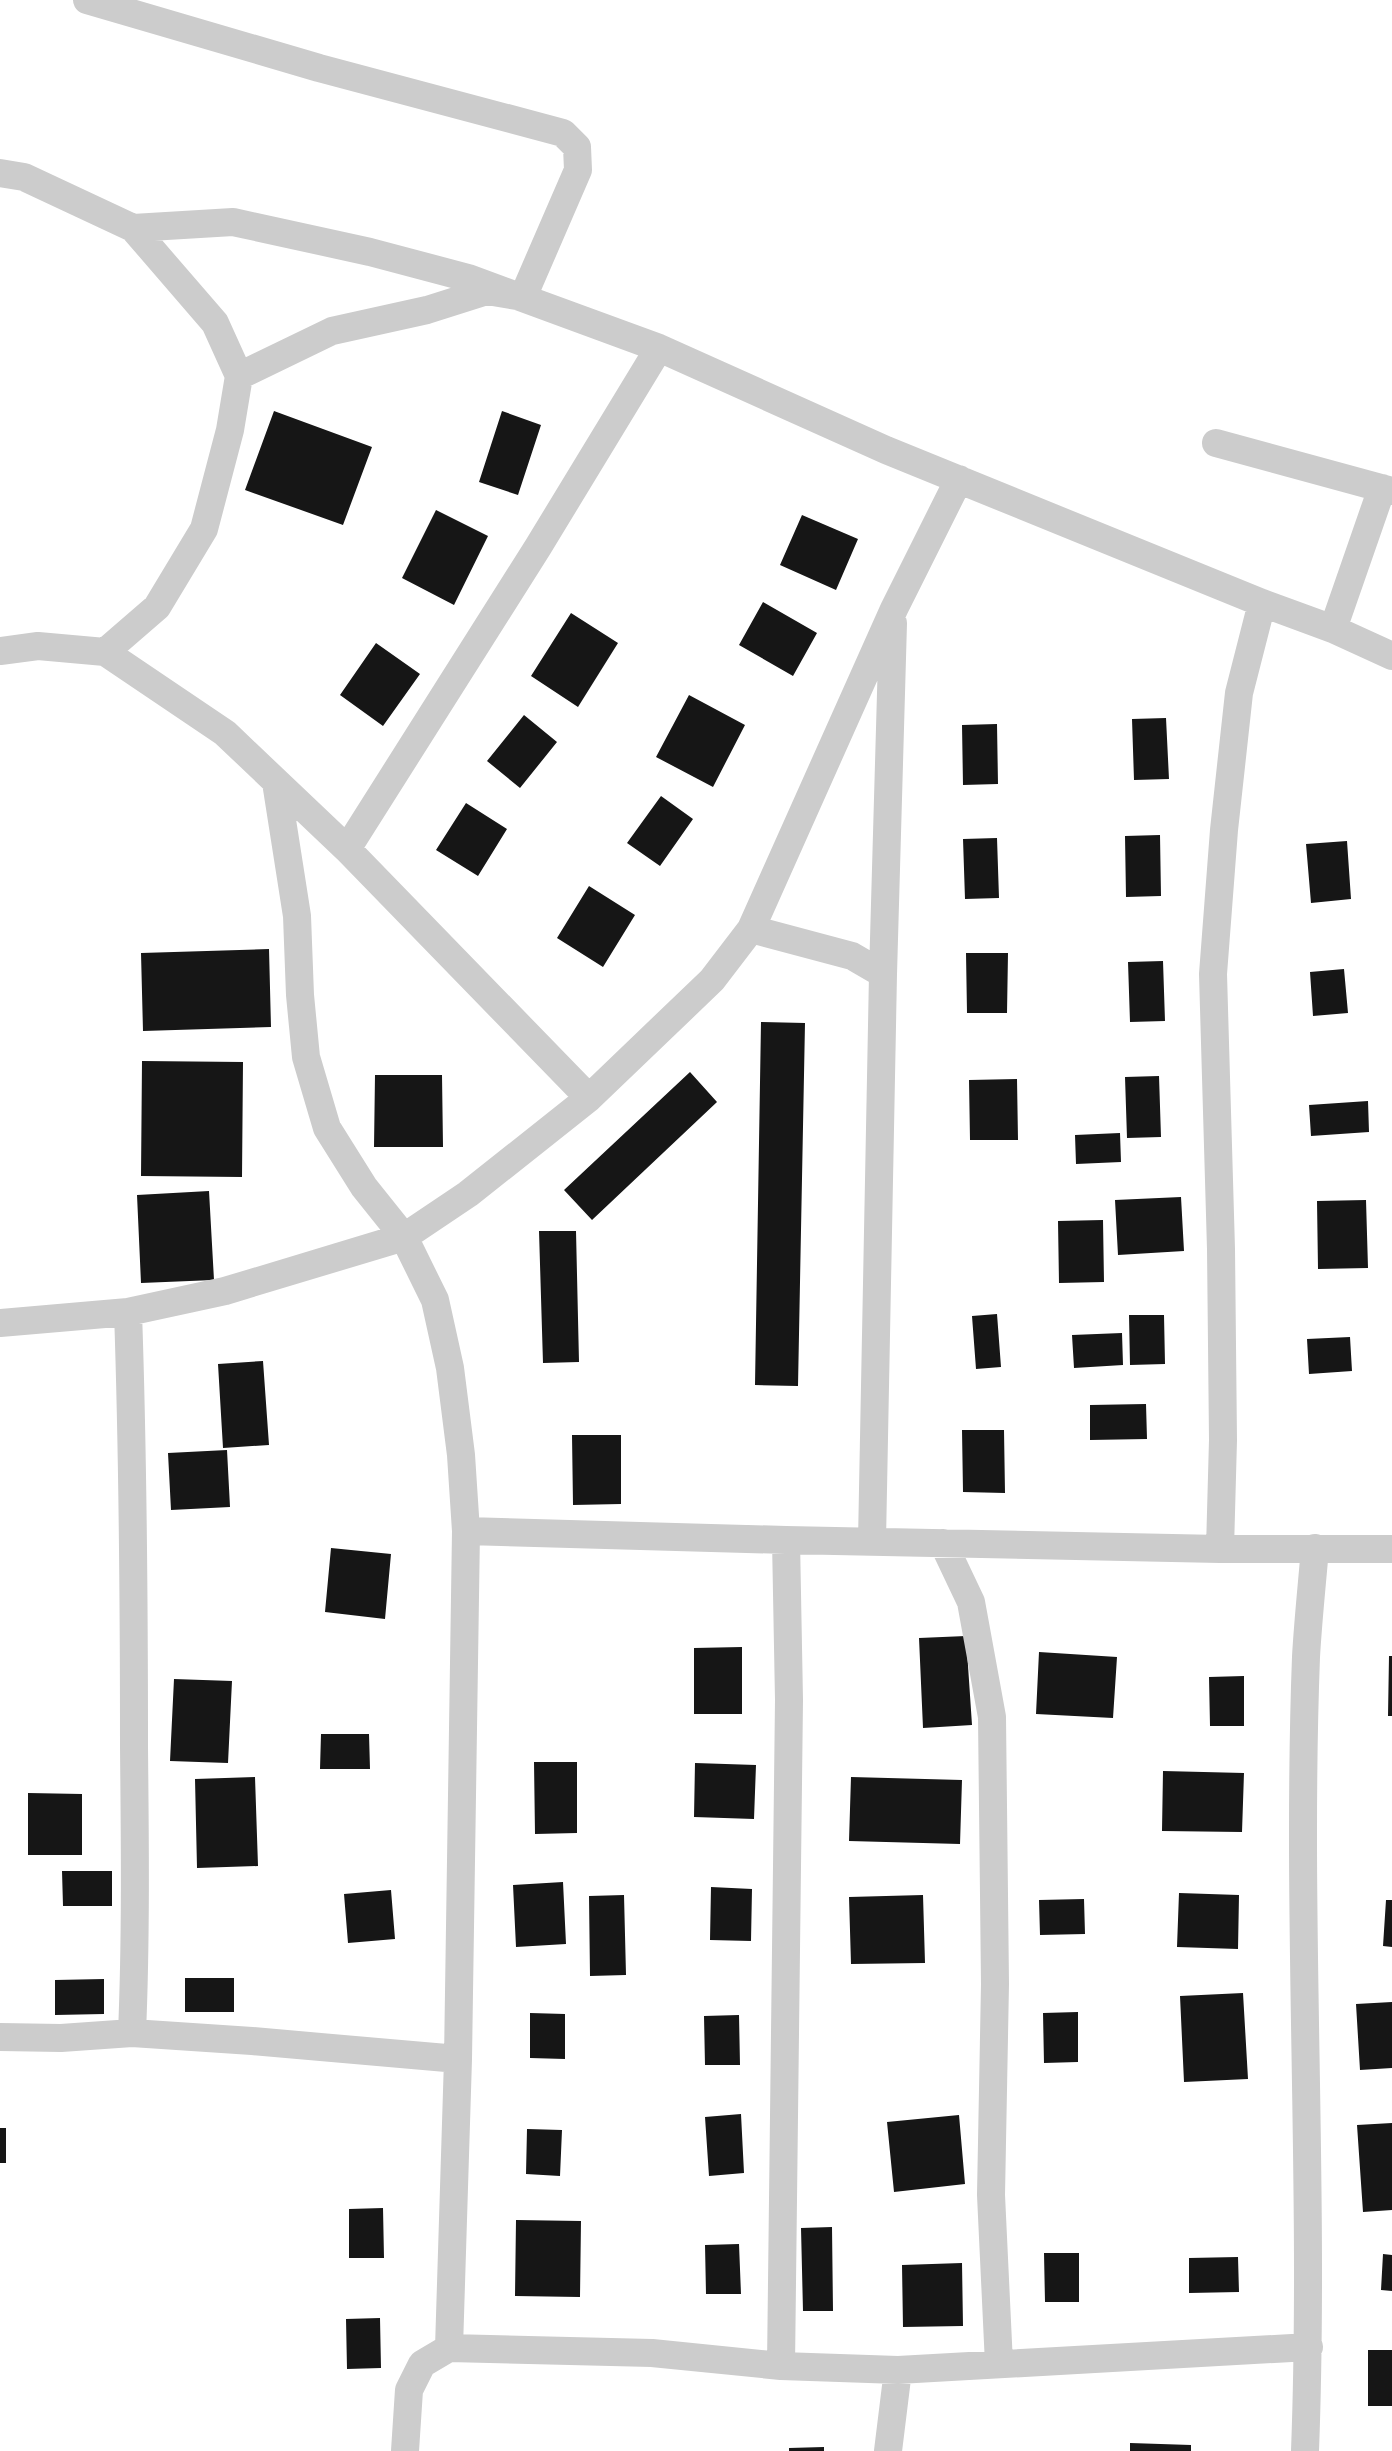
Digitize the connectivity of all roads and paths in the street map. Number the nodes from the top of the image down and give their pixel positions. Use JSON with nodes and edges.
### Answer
{"nodes":[{"id":1,"x":87,"y":0,"type":"edge"},
{"id":2,"x":0,"y":173,"type":"edge"},
{"id":3,"x":133,"y":228,"type":"junction"},
{"id":4,"x":523,"y":297,"type":"junction"},
{"id":5,"x":659,"y":348,"type":"junction"},
{"id":6,"x":239,"y":376,"type":"junction"},
{"id":7,"x":1216,"y":443,"type":"dead end"},
{"id":8,"x":959,"y":478,"type":"junction"},
{"id":9,"x":1387,"y":489,"type":"edge"},
{"id":10,"x":1262,"y":603,"type":"junction"},
{"id":11,"x":894,"y":610,"type":"junction"},
{"id":12,"x":1333,"y":629,"type":"junction"},
{"id":13,"x":0,"y":651,"type":"edge"},
{"id":14,"x":104,"y":652,"type":"junction"},
{"id":15,"x":1392,"y":656,"type":"edge"},
{"id":16,"x":276,"y":782,"type":"junction"},
{"id":17,"x":347,"y":849,"type":"junction"},
{"id":18,"x":751,"y":929,"type":"junction"},
{"id":19,"x":883,"y":974,"type":"junction"},
{"id":20,"x":589,"y":1098,"type":"junction"},
{"id":21,"x":404,"y":1237,"type":"junction"},
{"id":22,"x":128,"y":1312,"type":"junction"},
{"id":23,"x":0,"y":1323,"type":"edge"},
{"id":24,"x":466,"y":1531,"type":"junction"},
{"id":25,"x":786,"y":1540,"type":"junction"},
{"id":26,"x":872,"y":1541,"type":"junction"},
{"id":27,"x":943,"y":1543,"type":"junction"},
{"id":28,"x":1316,"y":1548,"type":"junction"},
{"id":29,"x":1220,"y":1549,"type":"junction"},
{"id":30,"x":1392,"y":1549,"type":"edge"},
{"id":31,"x":132,"y":2033,"type":"junction"},
{"id":32,"x":0,"y":2037,"type":"edge"},
{"id":33,"x":458,"y":2059,"type":"junction"},
{"id":34,"x":1309,"y":2347,"type":"junction"},
{"id":35,"x":449,"y":2348,"type":"junction"},
{"id":36,"x":999,"y":2364,"type":"junction"},
{"id":37,"x":781,"y":2366,"type":"junction"},
{"id":38,"x":898,"y":2370,"type":"junction"},
{"id":39,"x":405,"y":2451,"type":"edge"},
{"id":40,"x":888,"y":2451,"type":"edge"},
{"id":41,"x":1305,"y":2451,"type":"edge"}],
"edges":[{"from":1,"to":4,"type":"street"},
{"from":2,"to":3,"type":"street"},
{"from":3,"to":4,"type":"street"},
{"from":3,"to":6,"type":"street"},
{"from":4,"to":5,"type":"street"},
{"from":4,"to":6,"type":"street"},
{"from":5,"to":8,"type":"street"},
{"from":5,"to":17,"type":"street"},
{"from":6,"to":14,"type":"street"},
{"from":7,"to":9,"type":"street"},
{"from":8,"to":10,"type":"street"},
{"from":8,"to":11,"type":"street"},
{"from":9,"to":12,"type":"street"},
{"from":10,"to":12,"type":"street"},
{"from":10,"to":29,"type":"street"},
{"from":11,"to":18,"type":"street"},
{"from":11,"to":19,"type":"street"},
{"from":12,"to":15,"type":"street"},
{"from":13,"to":14,"type":"street"},
{"from":14,"to":16,"type":"street"},
{"from":16,"to":17,"type":"street"},
{"from":16,"to":21,"type":"street"},
{"from":17,"to":20,"type":"street"},
{"from":18,"to":19,"type":"street"},
{"from":18,"to":20,"type":"street"},
{"from":19,"to":26,"type":"street"},
{"from":20,"to":21,"type":"street"},
{"from":21,"to":22,"type":"street"},
{"from":21,"to":24,"type":"street"},
{"from":22,"to":23,"type":"street"},
{"from":22,"to":31,"type":"street"},
{"from":24,"to":25,"type":"street"},
{"from":24,"to":33,"type":"street"},
{"from":25,"to":26,"type":"street"},
{"from":25,"to":37,"type":"street"},
{"from":26,"to":27,"type":"street"},
{"from":27,"to":29,"type":"street"},
{"from":27,"to":36,"type":"street"},
{"from":28,"to":29,"type":"street"},
{"from":28,"to":30,"type":"street"},
{"from":28,"to":34,"type":"street"},
{"from":31,"to":32,"type":"street"},
{"from":31,"to":33,"type":"street"},
{"from":33,"to":35,"type":"street"},
{"from":34,"to":36,"type":"street"},
{"from":34,"to":41,"type":"street"},
{"from":35,"to":37,"type":"street"},
{"from":35,"to":39,"type":"street"},
{"from":36,"to":38,"type":"street"},
{"from":37,"to":38,"type":"street"},
{"from":38,"to":40,"type":"street"}]}
